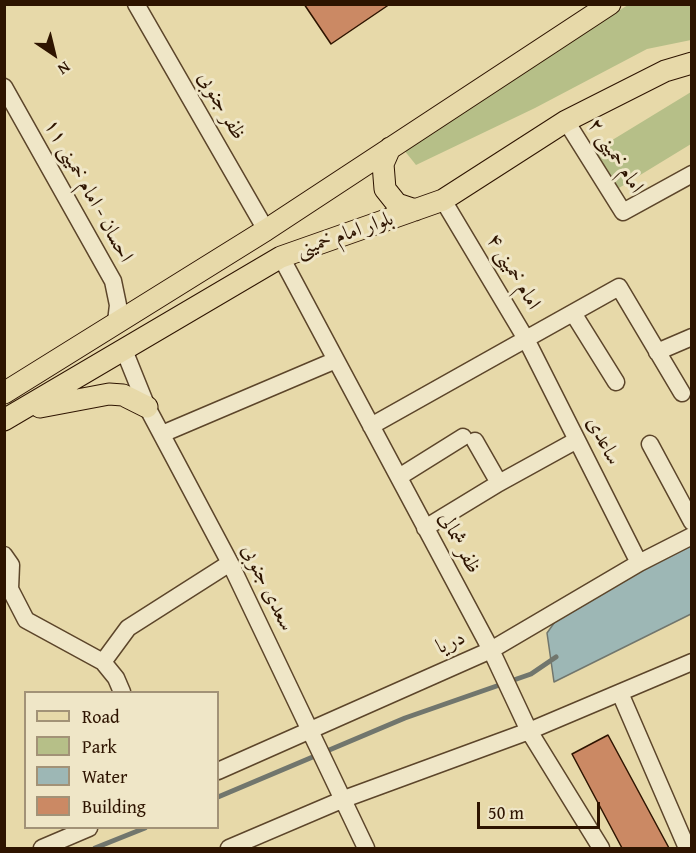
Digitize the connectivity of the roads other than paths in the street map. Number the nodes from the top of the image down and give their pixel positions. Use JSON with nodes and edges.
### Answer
{"nodes":[{"id":1,"x":136,"y":4,"type":"edge"},
{"id":2,"x":610,"y":4,"type":"edge"},
{"id":3,"x":692,"y":63,"type":"edge"},
{"id":4,"x":4,"y":87,"type":"edge"},
{"id":5,"x":566,"y":121,"type":"junction"},
{"id":6,"x":390,"y":148,"type":"junction"},
{"id":7,"x":692,"y":174,"type":"edge"},
{"id":8,"x":443,"y":200,"type":"junction"},
{"id":9,"x":415,"y":210,"type":"junction"},
{"id":10,"x":266,"y":230,"type":"junction"},
{"id":11,"x":281,"y":257,"type":"junction"},
{"id":12,"x":573,"y":313,"type":"junction"},
{"id":13,"x":116,"y":322,"type":"junction"},
{"id":14,"x":692,"y":337,"type":"edge"},
{"id":15,"x":526,"y":339,"type":"junction"},
{"id":16,"x":124,"y":350,"type":"junction"},
{"id":17,"x":657,"y":352,"type":"junction"},
{"id":18,"x":336,"y":360,"type":"junction"},
{"id":19,"x":616,"y":382,"type":"dead end"},
{"id":20,"x":4,"y":393,"type":"edge"},
{"id":21,"x":682,"y":393,"type":"dead end"},
{"id":22,"x":147,"y":407,"type":"junction"},
{"id":23,"x":8,"y":418,"type":"edge"},
{"id":24,"x":371,"y":426,"type":"junction"},
{"id":25,"x":162,"y":434,"type":"junction"},
{"id":26,"x":578,"y":440,"type":"junction"},
{"id":27,"x":650,"y":444,"type":"dead end"},
{"id":28,"x":399,"y":477,"type":"junction"},
{"id":29,"x":498,"y":483,"type":"junction"},
{"id":30,"x":692,"y":522,"type":"edge"},
{"id":31,"x":425,"y":528,"type":"junction"},
{"id":32,"x":692,"y":536,"type":"edge"},
{"id":33,"x":4,"y":555,"type":"edge"},
{"id":34,"x":230,"y":562,"type":"junction"},
{"id":35,"x":639,"y":563,"type":"junction"},
{"id":36,"x":491,"y":650,"type":"junction"},
{"id":37,"x":103,"y":662,"type":"junction"},
{"id":38,"x":692,"y":662,"type":"edge"},
{"id":39,"x":121,"y":691,"type":"edge"},
{"id":40,"x":620,"y":693,"type":"junction"},
{"id":41,"x":312,"y":729,"type":"junction"},
{"id":42,"x":529,"y":731,"type":"junction"},
{"id":43,"x":219,"y":771,"type":"edge"},
{"id":44,"x":344,"y":799,"type":"junction"},
{"id":45,"x":87,"y":829,"type":"edge"},
{"id":46,"x":42,"y":849,"type":"edge"},
{"id":47,"x":229,"y":849,"type":"edge"},
{"id":48,"x":366,"y":849,"type":"edge"},
{"id":49,"x":601,"y":849,"type":"edge"},
{"id":50,"x":687,"y":849,"type":"edge"}],
"edges":[{"from":1,"to":10,"type":"street","name":"ظفر جنوبی"},
{"from":2,"to":6,"type":"main road","name":"بلوار امام خمینی"},
{"from":3,"to":5,"type":"main road","name":"بلوار امام خمینی"},
{"from":4,"to":13,"type":"street","name":"احسان - امام خمینی ۱۱"},
{"from":5,"to":7,"type":"street","name":"امام خمینی ۲"},
{"from":5,"to":8,"type":"main road","name":"بلوار امام خمینی"},
{"from":6,"to":9,"type":"main road"},
{"from":6,"to":10,"type":"main road","name":"بلوار امام خمینی"},
{"from":8,"to":9,"type":"main road","name":"بلوار امام خمینی"},
{"from":8,"to":15,"type":"street","name":"امام خمینی ۴"},
{"from":9,"to":11,"type":"main road","name":"بلوار امام خمینی"},
{"from":10,"to":11,"type":"main road"},
{"from":10,"to":13,"type":"main road","name":"بلوار امام خمینی"},
{"from":11,"to":16,"type":"main road","name":"بلوار امام خمینی"},
{"from":11,"to":18,"type":"street","name":"ظفر شمالی"},
{"from":12,"to":15,"type":"street","name":"امام خمینی ۴"},
{"from":12,"to":17,"type":"street","name":"امام خمینی ۴"},
{"from":12,"to":19,"type":"street"},
{"from":13,"to":16,"type":"main road"},
{"from":13,"to":20,"type":"main road","name":"بلوار امام خمینی"},
{"from":14,"to":17,"type":"street"},
{"from":15,"to":24,"type":"street"},
{"from":15,"to":26,"type":"street","name":"ساعدی"},
{"from":16,"to":22,"type":"street","name":"سعدی جنوبی"},
{"from":16,"to":23,"type":"main road","name":"بلوار امام خمینی"},
{"from":17,"to":21,"type":"street"},
{"from":18,"to":24,"type":"street","name":"ظفر شمالی"},
{"from":18,"to":25,"type":"street"},
{"from":22,"to":23,"type":"main road"},
{"from":22,"to":25,"type":"street","name":"سعدی جنوبی"},
{"from":24,"to":28,"type":"street","name":"ظفر شمالی"},
{"from":25,"to":34,"type":"street","name":"سعدی جنوبی"},
{"from":26,"to":29,"type":"street"},
{"from":26,"to":35,"type":"street","name":"ساعدی"},
{"from":27,"to":30,"type":"street"},
{"from":28,"to":29,"type":"street"},
{"from":28,"to":31,"type":"street","name":"ظفر شمالی"},
{"from":29,"to":31,"type":"street"},
{"from":31,"to":36,"type":"street","name":"ظفر شمالی"},
{"from":32,"to":35,"type":"street","name":"دریا"},
{"from":33,"to":37,"type":"street"},
{"from":34,"to":37,"type":"street"},
{"from":34,"to":41,"type":"street","name":"سعدی جنوبی"},
{"from":35,"to":36,"type":"street","name":"دریا"},
{"from":36,"to":41,"type":"street","name":"دریا"},
{"from":36,"to":42,"type":"street","name":"ظفر شمالی"},
{"from":37,"to":39,"type":"street"},
{"from":38,"to":40,"type":"street"},
{"from":40,"to":42,"type":"street"},
{"from":40,"to":50,"type":"street"},
{"from":41,"to":43,"type":"street","name":"دریا"},
{"from":41,"to":44,"type":"street","name":"سعدی جنوبی"},
{"from":42,"to":44,"type":"street"},
{"from":42,"to":49,"type":"street","name":"ظفر شمالی"},
{"from":44,"to":47,"type":"street"},
{"from":44,"to":48,"type":"street","name":"سعدی جنوبی"},
{"from":45,"to":46,"type":"street"}]}
